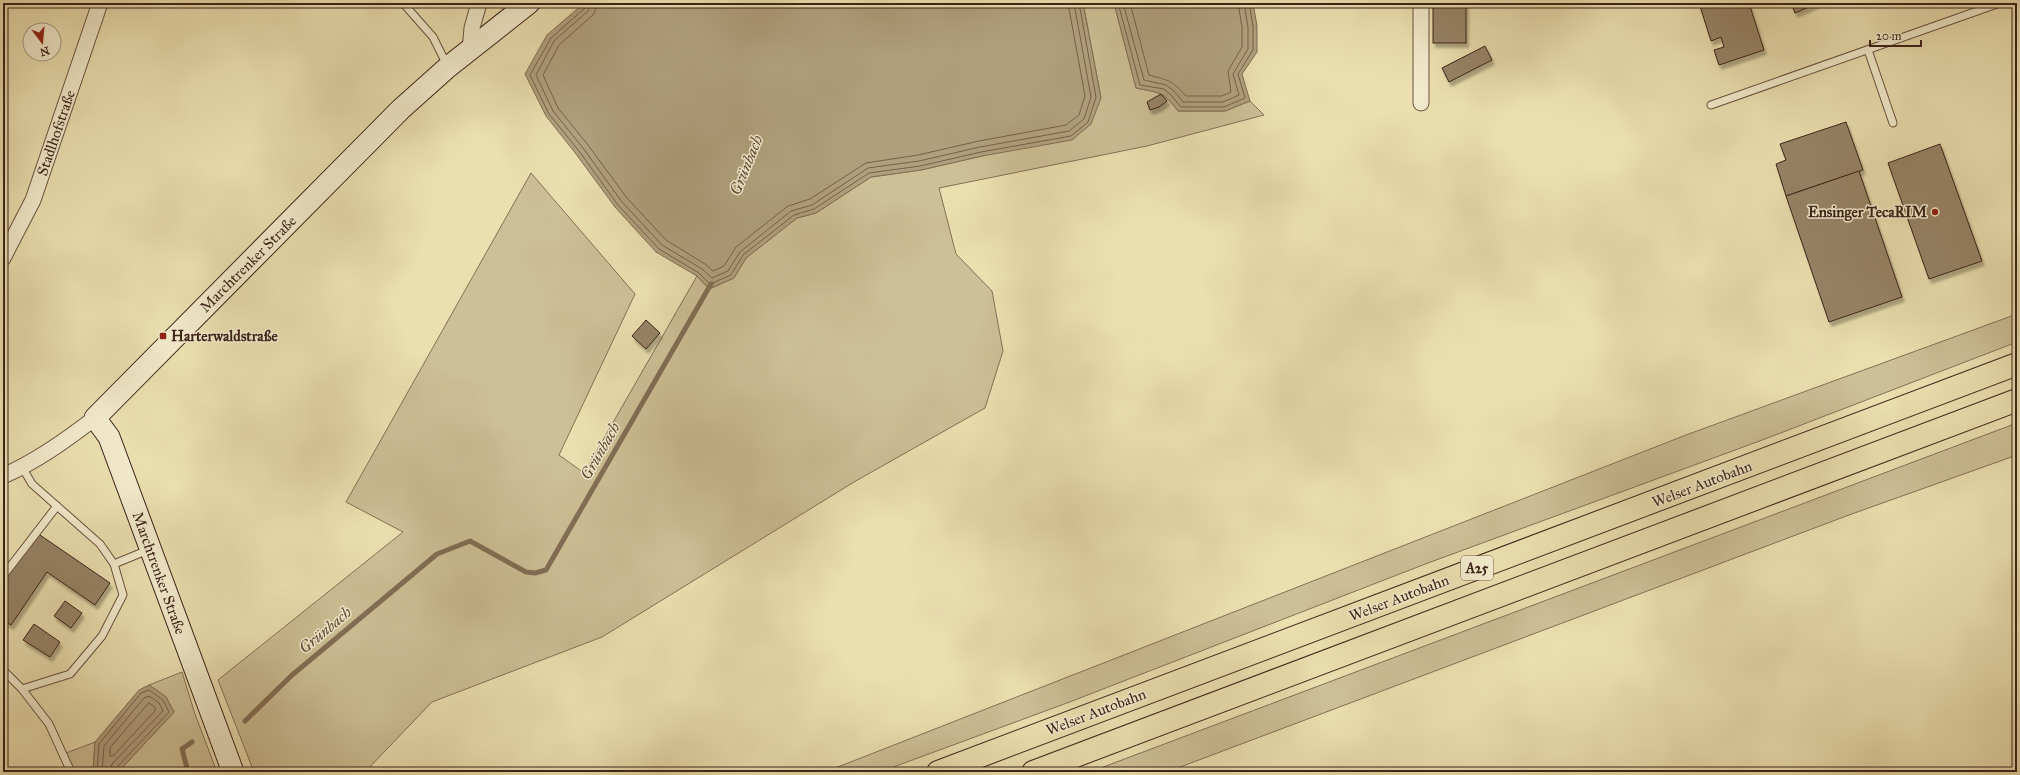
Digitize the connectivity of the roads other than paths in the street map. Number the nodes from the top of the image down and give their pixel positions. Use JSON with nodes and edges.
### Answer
{"nodes":[{"id":1,"x":100,"y":3,"type":"edge"},
{"id":2,"x":403,"y":3,"type":"edge"},
{"id":3,"x":479,"y":3,"type":"edge"},
{"id":4,"x":529,"y":3,"type":"edge"},
{"id":5,"x":1421,"y":3,"type":"edge"},
{"id":6,"x":2000,"y":3,"type":"edge"},
{"id":7,"x":470,"y":50,"type":"junction"},
{"id":8,"x":1868,"y":50,"type":"junction"},
{"id":9,"x":448,"y":67,"type":"junction"},
{"id":10,"x":1421,"y":103,"type":"dead end"},
{"id":11,"x":1711,"y":105,"type":"dead end"},
{"id":12,"x":1893,"y":123,"type":"dead end"},
{"id":13,"x":3,"y":258,"type":"edge"},
{"id":14,"x":2017,"y":364,"type":"edge"},
{"id":15,"x":2017,"y":400,"type":"edge"},
{"id":16,"x":96,"y":418,"type":"junction"},
{"id":17,"x":22,"y":467,"type":"junction"},
{"id":18,"x":3,"y":476,"type":"edge"},
{"id":19,"x":58,"y":506,"type":"junction"},
{"id":20,"x":150,"y":549,"type":"junction"},
{"id":21,"x":114,"y":564,"type":"junction"},
{"id":22,"x":3,"y":576,"type":"edge"},
{"id":23,"x":3,"y":670,"type":"edge"},
{"id":24,"x":22,"y":689,"type":"junction"},
{"id":25,"x":71,"y":772,"type":"edge"},
{"id":26,"x":233,"y":772,"type":"edge"},
{"id":27,"x":938,"y":772,"type":"edge"},
{"id":28,"x":1033,"y":772,"type":"edge"}],
"edges":[{"from":1,"to":13,"type":"street","name":"Stadlhofstraße"},
{"from":2,"to":9,"type":"lane"},
{"from":3,"to":7,"type":"street"},
{"from":4,"to":7,"type":"street"},
{"from":5,"to":10,"type":"street"},
{"from":6,"to":8,"type":"lane"},
{"from":7,"to":9,"type":"street","name":"Marchtrenker Straße"},
{"from":8,"to":11,"type":"lane"},
{"from":8,"to":12,"type":"lane"},
{"from":9,"to":16,"type":"street","name":"Marchtrenker Straße"},
{"from":14,"to":27,"type":"highway","name":"Welser Autobahn","number":"A25"},
{"from":15,"to":28,"type":"highway","number":"A25"},
{"from":16,"to":17,"type":"street"},
{"from":16,"to":20,"type":"street","name":"Marchtrenker Straße"},
{"from":17,"to":18,"type":"street"},
{"from":17,"to":19,"type":"lane"},
{"from":19,"to":21,"type":"lane"},
{"from":19,"to":22,"type":"lane"},
{"from":20,"to":21,"type":"lane"},
{"from":20,"to":26,"type":"street","name":"Marchtrenker Straße"},
{"from":21,"to":24,"type":"lane"},
{"from":23,"to":24,"type":"lane"},
{"from":24,"to":25,"type":"lane"}]}
